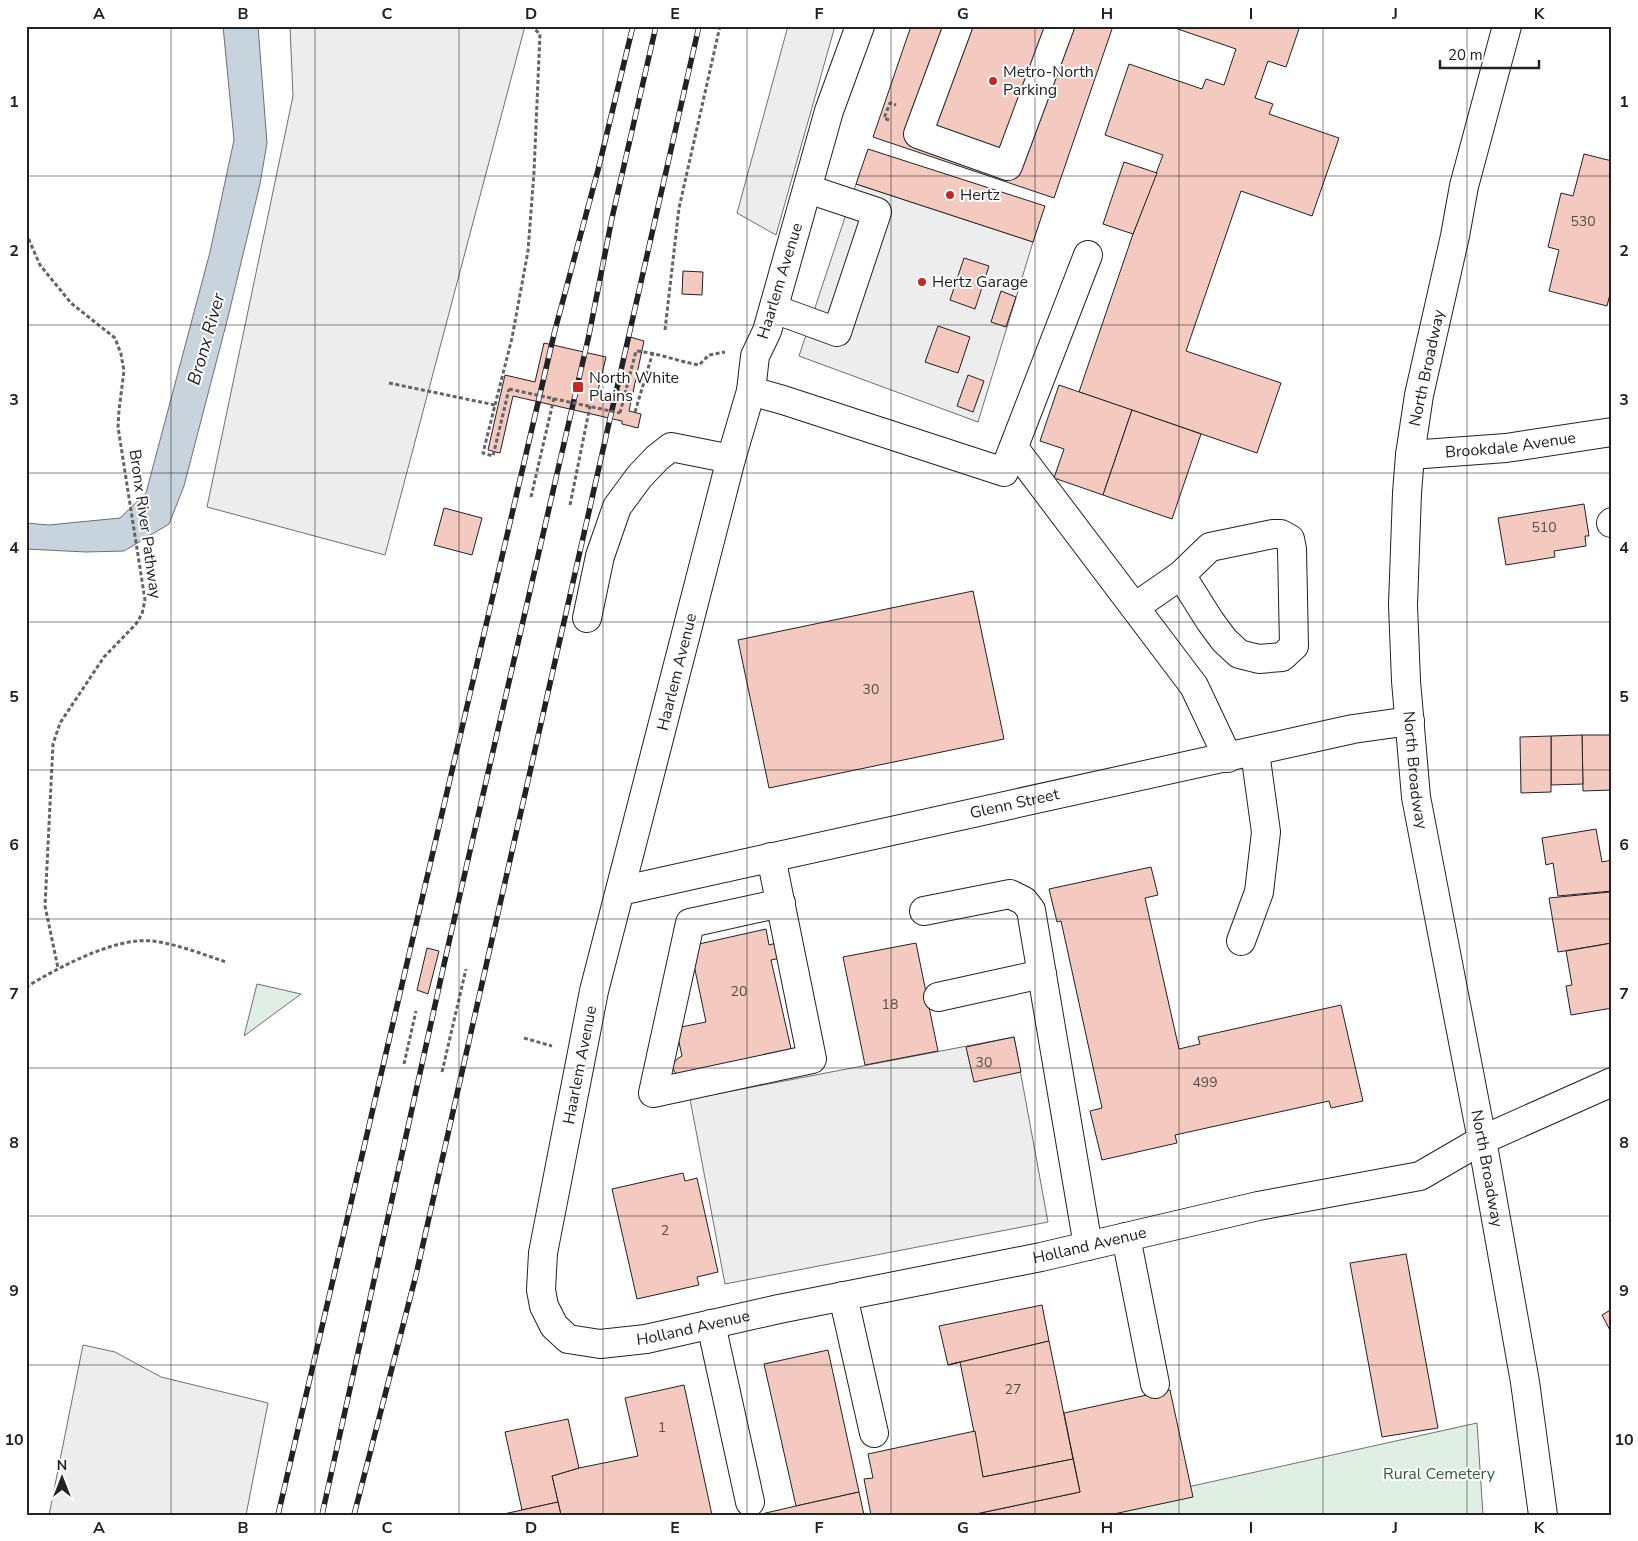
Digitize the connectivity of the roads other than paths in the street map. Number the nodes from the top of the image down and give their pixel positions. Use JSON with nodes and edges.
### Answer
{"nodes":[{"id":1,"x":860,"y":26,"type":"edge"},
{"id":2,"x":958,"y":26,"type":"edge"},
{"id":3,"x":1060,"y":26,"type":"edge"},
{"id":4,"x":1506,"y":26,"type":"edge"},
{"id":5,"x":808,"y":189,"type":"junction"},
{"id":6,"x":1088,"y":254,"type":"dead end"},
{"id":7,"x":774,"y":309,"type":"junction"},
{"id":8,"x":750,"y":391,"type":"junction"},
{"id":9,"x":1612,"y":432,"type":"edge"},
{"id":10,"x":1014,"y":448,"type":"junction"},
{"id":11,"x":1410,"y":455,"type":"junction"},
{"id":12,"x":731,"y":459,"type":"junction"},
{"id":13,"x":1181,"y":575,"type":"junction"},
{"id":14,"x":1135,"y":607,"type":"junction"},
{"id":15,"x":587,"y":618,"type":"dead end"},
{"id":16,"x":1410,"y":721,"type":"junction"},
{"id":17,"x":1255,"y":752,"type":"junction"},
{"id":18,"x":1228,"y":758,"type":"junction"},
{"id":19,"x":771,"y":857,"type":"junction"},
{"id":20,"x":620,"y":891,"type":"junction"},
{"id":21,"x":781,"y":903,"type":"junction"},
{"id":22,"x":924,"y":911,"type":"dead end"},
{"id":23,"x":1241,"y":941,"type":"dead end"},
{"id":24,"x":1042,"y":974,"type":"junction"},
{"id":25,"x":938,"y":998,"type":"dead end"},
{"id":26,"x":1612,"y":1082,"type":"edge"},
{"id":27,"x":1482,"y":1140,"type":"junction"},
{"id":28,"x":1126,"y":1237,"type":"junction"},
{"id":29,"x":1088,"y":1246,"type":"junction"},
{"id":30,"x":843,"y":1296,"type":"junction"},
{"id":31,"x":711,"y":1324,"type":"junction"},
{"id":32,"x":554,"y":1326,"type":"joint"},
{"id":33,"x":1156,"y":1384,"type":"dead end"},
{"id":34,"x":874,"y":1433,"type":"dead end"},
{"id":35,"x":750,"y":1502,"type":"dead end"},
{"id":36,"x":1543,"y":1515,"type":"edge"}],
"edges":[{"from":1,"to":5,"type":"street","name":"Haarlem Avenue"},
{"from":2,"to":3,"type":"street"},
{"from":4,"to":11,"type":"street","name":"North Broadway"},
{"from":5,"to":7,"type":"street","name":"Haarlem Avenue"},
{"from":5,"to":7,"type":"street"},
{"from":6,"to":10,"type":"street"},
{"from":7,"to":8,"type":"street","name":"Haarlem Avenue"},
{"from":8,"to":10,"type":"street"},
{"from":8,"to":12,"type":"street","name":"Haarlem Avenue"},
{"from":9,"to":11,"type":"street","name":"Brookdale Avenue"},
{"from":10,"to":14,"type":"street"},
{"from":11,"to":16,"type":"street","name":"North Broadway"},
{"from":12,"to":15,"type":"street"},
{"from":12,"to":20,"type":"street","name":"Haarlem Avenue"},
{"from":13,"to":13,"type":"street"},
{"from":13,"to":14,"type":"street"},
{"from":14,"to":18,"type":"street"},
{"from":16,"to":17,"type":"street","name":"Glenn Street"},
{"from":16,"to":27,"type":"street","name":"North Broadway"},
{"from":17,"to":18,"type":"street","name":"Glenn Street"},
{"from":17,"to":23,"type":"street"},
{"from":18,"to":19,"type":"street","name":"Glenn Street"},
{"from":19,"to":20,"type":"street","name":"Glenn Street"},
{"from":19,"to":21,"type":"street"},
{"from":20,"to":32,"type":"street","name":"Haarlem Avenue"},
{"from":21,"to":21,"type":"street"},
{"from":22,"to":24,"type":"street"},
{"from":24,"to":25,"type":"street"},
{"from":24,"to":29,"type":"street"},
{"from":26,"to":27,"type":"street","name":"Holland Avenue"},
{"from":27,"to":28,"type":"street","name":"Holland Avenue"},
{"from":27,"to":36,"type":"street","name":"North Broadway"},
{"from":28,"to":29,"type":"street","name":"Holland Avenue"},
{"from":28,"to":33,"type":"street"},
{"from":29,"to":30,"type":"street","name":"Holland Avenue"},
{"from":30,"to":31,"type":"street","name":"Holland Avenue"},
{"from":30,"to":34,"type":"street"},
{"from":31,"to":32,"type":"street","name":"Holland Avenue"},
{"from":31,"to":35,"type":"street"}]}
